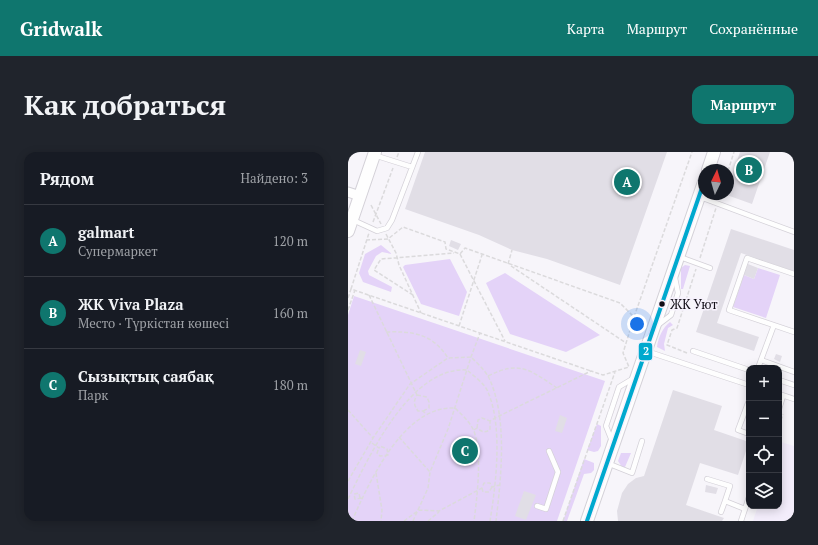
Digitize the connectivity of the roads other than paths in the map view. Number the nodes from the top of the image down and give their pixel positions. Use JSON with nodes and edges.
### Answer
{"nodes":[{"id":1,"x":418,"y":152,"type":"edge"},
{"id":2,"x":714,"y":152,"type":"edge"},
{"id":3,"x":375,"y":153,"type":"edge"},
{"id":4,"x":710,"y":164,"type":"edge"},
{"id":5,"x":412,"y":167,"type":"junction"},
{"id":6,"x":348,"y":192,"type":"edge"},
{"id":7,"x":360,"y":196,"type":"junction"},
{"id":8,"x":698,"y":199,"type":"edge"},
{"id":9,"x":710,"y":200,"type":"edge"},
{"id":10,"x":352,"y":219,"type":"junction"},
{"id":11,"x":348,"y":231,"type":"edge"},
{"id":12,"x":794,"y":232,"type":"edge"},
{"id":13,"x":678,"y":257,"type":"junction"},
{"id":14,"x":710,"y":268,"type":"dead end"},
{"id":15,"x":794,"y":274,"type":"edge"},
{"id":16,"x":774,"y":325,"type":"junction"},
{"id":17,"x":794,"y":332,"type":"edge"},
{"id":18,"x":646,"y":351,"type":"junction"},
{"id":19,"x":693,"y":351,"type":"dead end"},
{"id":20,"x":761,"y":360,"type":"junction"},
{"id":21,"x":759,"y":365,"type":"edge"},
{"id":22,"x":746,"y":369,"type":"edge"},
{"id":23,"x":794,"y":372,"type":"edge"},
{"id":24,"x":782,"y":381,"type":"edge"},
{"id":25,"x":746,"y":384,"type":"edge"},
{"id":26,"x":794,"y":385,"type":"edge"},
{"id":27,"x":782,"y":395,"type":"edge"},
{"id":28,"x":794,"y":399,"type":"edge"},
{"id":29,"x":746,"y":408,"type":"edge"},
{"id":30,"x":746,"y":433,"type":"edge"},
{"id":31,"x":642,"y":441,"type":"dead end"},
{"id":32,"x":549,"y":451,"type":"dead end"},
{"id":33,"x":607,"y":463,"type":"junction"},
{"id":34,"x":707,"y":479,"type":"dead end"},
{"id":35,"x":724,"y":502,"type":"junction"},
{"id":36,"x":537,"y":506,"type":"dead end"},
{"id":37,"x":746,"y":506,"type":"edge"},
{"id":38,"x":745,"y":509,"type":"junction"},
{"id":39,"x":721,"y":512,"type":"dead end"},
{"id":40,"x":587,"y":521,"type":"edge"},
{"id":41,"x":741,"y":521,"type":"edge"}],
"edges":[{"from":1,"to":5,"type":"lane"},
{"from":2,"to":4,"type":"main road"},
{"from":3,"to":5,"type":"lane"},
{"from":3,"to":7,"type":"main road"},
{"from":5,"to":10,"type":"lane"},
{"from":6,"to":7,"type":"street"},
{"from":7,"to":10,"type":"main road"},
{"from":8,"to":13,"type":"main road"},
{"from":9,"to":12,"type":"lane"},
{"from":10,"to":11,"type":"main road"},
{"from":13,"to":14,"type":"lane"},
{"from":13,"to":18,"type":"main road"},
{"from":15,"to":16,"type":"lane"},
{"from":16,"to":17,"type":"lane"},
{"from":16,"to":20,"type":"lane"},
{"from":18,"to":25,"type":"lane"},
{"from":18,"to":33,"type":"main road"},
{"from":19,"to":22,"type":"lane"},
{"from":20,"to":21,"type":"lane"},
{"from":20,"to":23,"type":"lane"},
{"from":24,"to":26,"type":"lane"},
{"from":27,"to":28,"type":"lane"},
{"from":29,"to":30,"type":"lane"},
{"from":31,"to":33,"type":"lane"},
{"from":32,"to":36,"type":"lane"},
{"from":33,"to":40,"type":"main road"},
{"from":34,"to":35,"type":"lane"},
{"from":35,"to":38,"type":"lane"},
{"from":35,"to":39,"type":"lane"},
{"from":37,"to":38,"type":"lane"},
{"from":38,"to":41,"type":"lane"}]}
